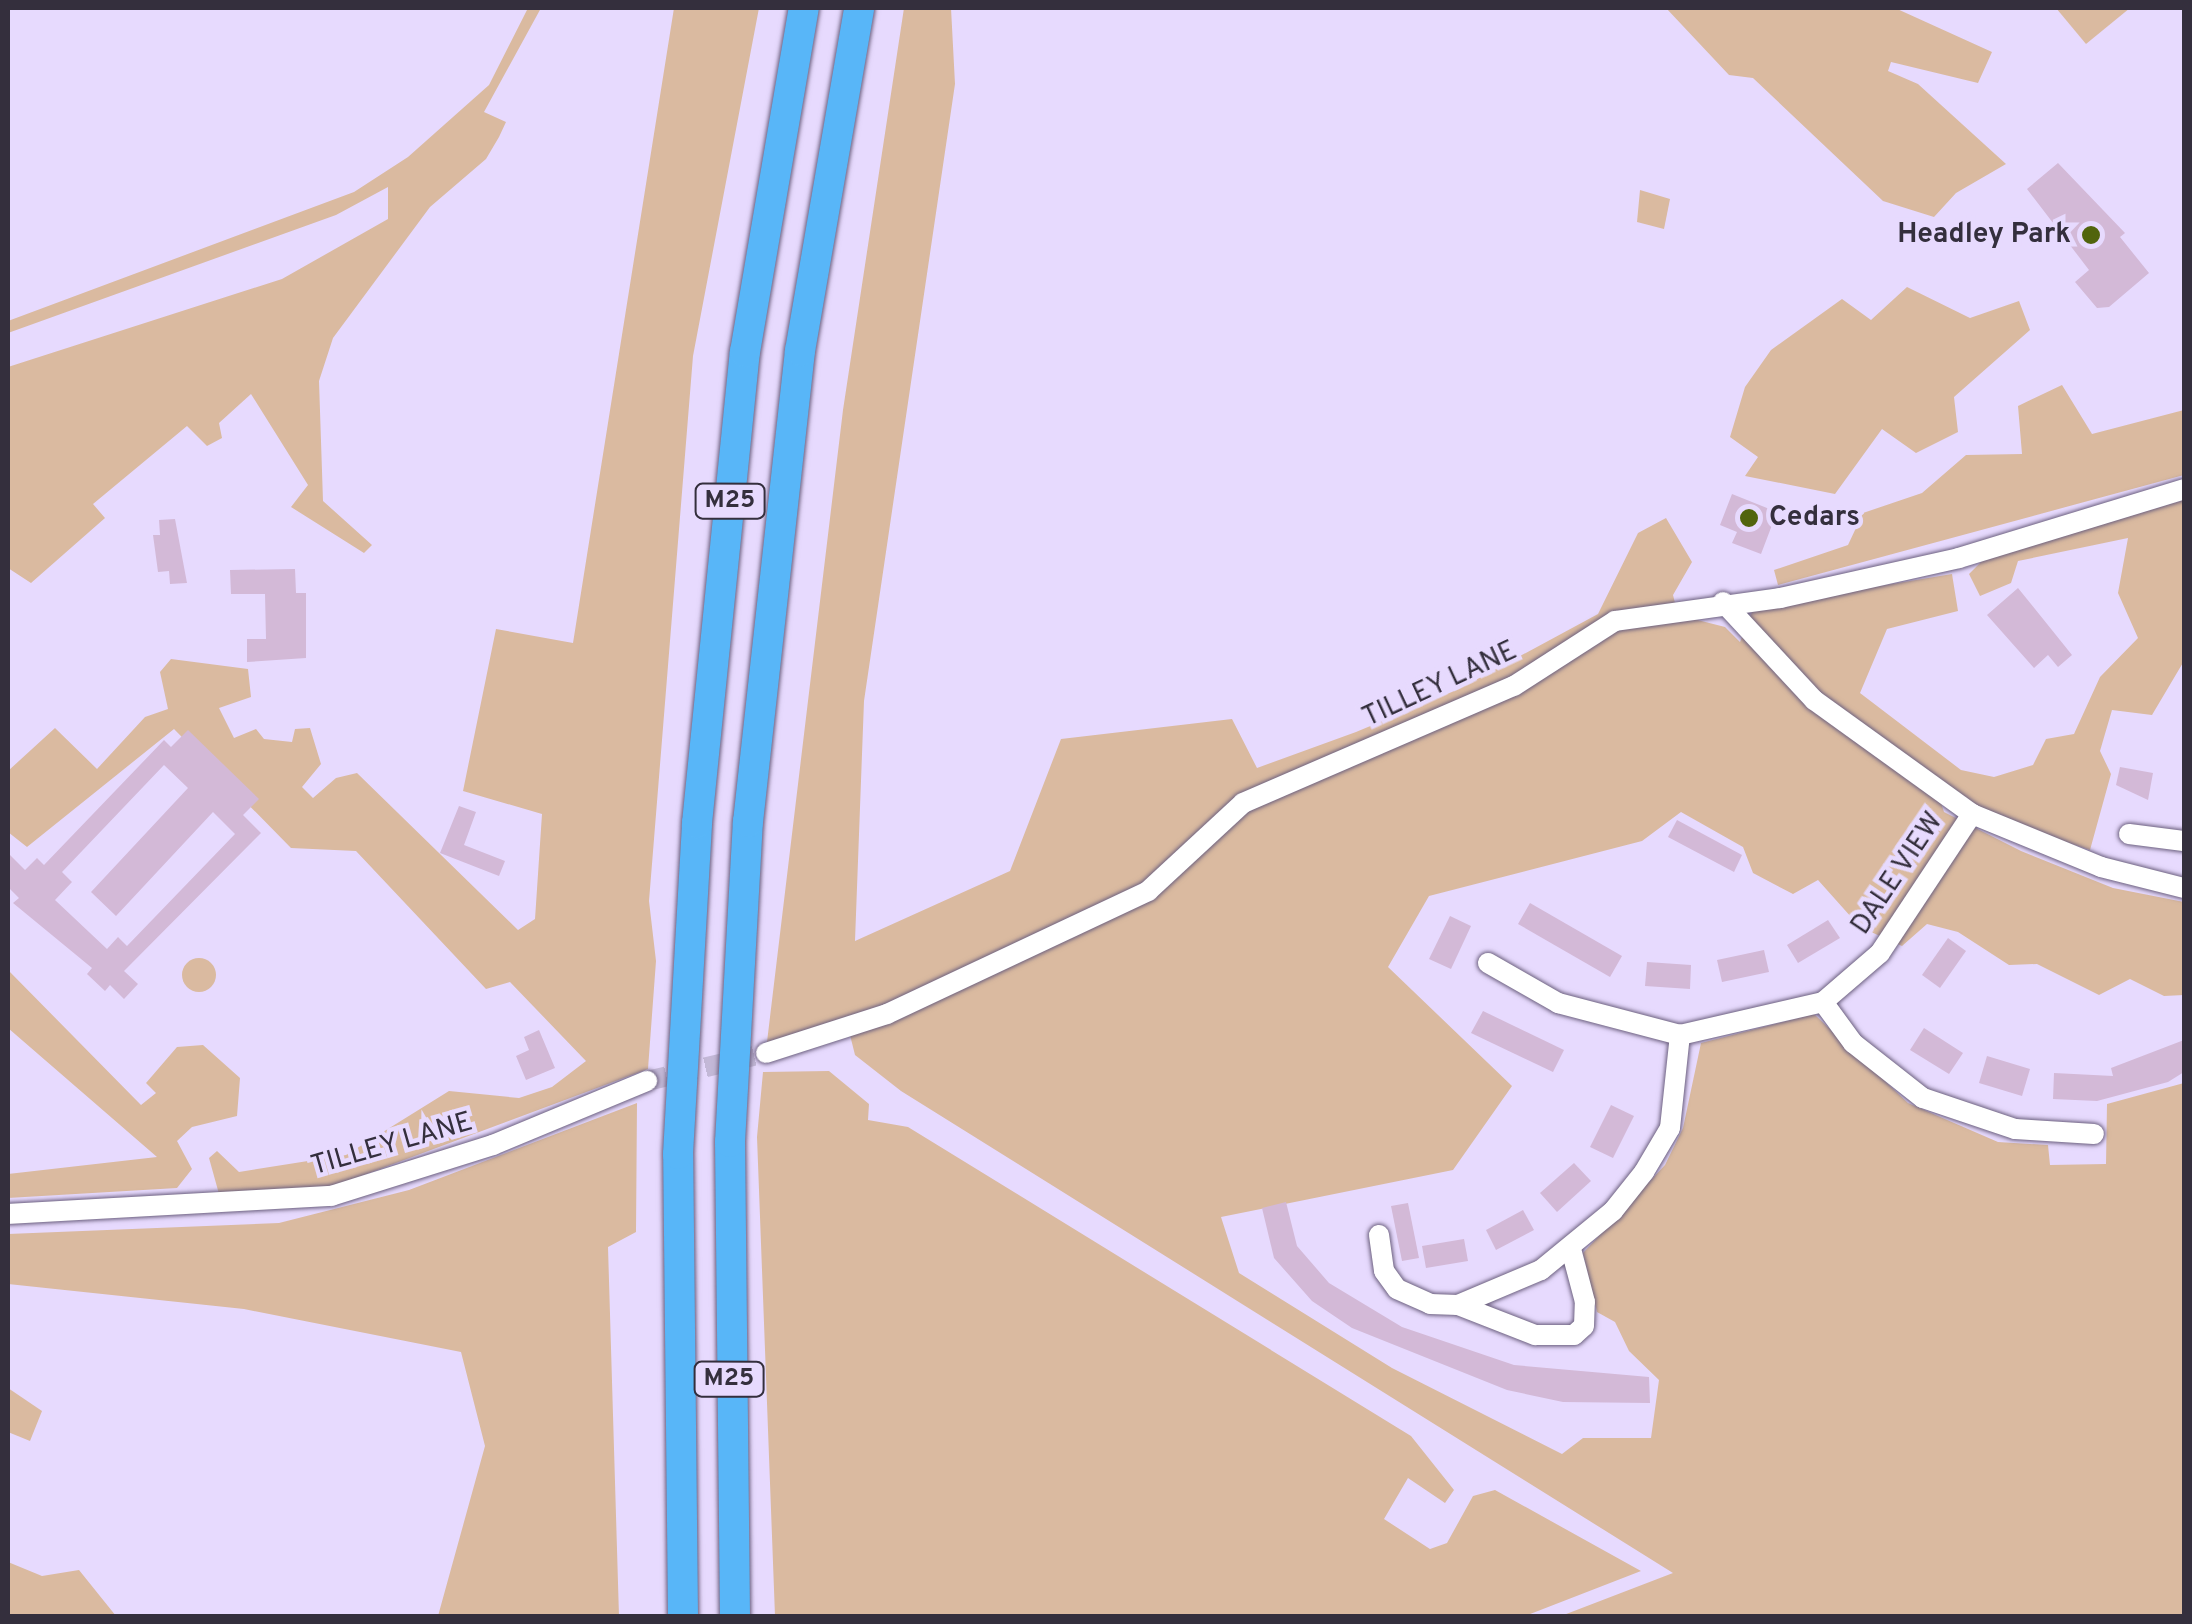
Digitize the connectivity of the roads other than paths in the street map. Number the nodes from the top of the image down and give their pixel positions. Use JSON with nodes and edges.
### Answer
{"nodes":[{"id":1,"x":804,"y":8,"type":"edge"},
{"id":2,"x":859,"y":8,"type":"edge"},
{"id":3,"x":2184,"y":490,"type":"edge"},
{"id":4,"x":1723,"y":602,"type":"junction"},
{"id":5,"x":1972,"y":814,"type":"junction"},
{"id":6,"x":2129,"y":834,"type":"dead end"},
{"id":7,"x":2184,"y":841,"type":"edge"},
{"id":8,"x":2184,"y":888,"type":"edge"},
{"id":9,"x":1488,"y":963,"type":"dead end"},
{"id":10,"x":1822,"y":1002,"type":"junction"},
{"id":11,"x":1680,"y":1035,"type":"junction"},
{"id":12,"x":766,"y":1053,"type":"tunnel mouth"},
{"id":13,"x":647,"y":1081,"type":"tunnel mouth"},
{"id":14,"x":2094,"y":1134,"type":"dead end"},
{"id":15,"x":8,"y":1214,"type":"edge"},
{"id":16,"x":1379,"y":1235,"type":"dead end"},
{"id":17,"x":1571,"y":1249,"type":"junction"},
{"id":18,"x":1458,"y":1304,"type":"junction"},
{"id":19,"x":683,"y":1616,"type":"edge"},
{"id":20,"x":735,"y":1616,"type":"edge"}],
"edges":[{"from":1,"to":19,"type":"highway","number":"M25"},
{"from":2,"to":20,"type":"highway","number":"M25"},
{"from":3,"to":4,"type":"street","name":"TILLEY LANE"},
{"from":4,"to":5,"type":"street"},
{"from":4,"to":12,"type":"street","name":"TILLEY LANE"},
{"from":5,"to":8,"type":"street"},
{"from":5,"to":10,"type":"street","name":"DALE VIEW"},
{"from":6,"to":7,"type":"street"},
{"from":9,"to":11,"type":"street","name":"DALE VIEW"},
{"from":10,"to":11,"type":"street","name":"DALE VIEW"},
{"from":10,"to":14,"type":"street"},
{"from":11,"to":17,"type":"street"},
{"from":13,"to":15,"type":"street","name":"TILLEY LANE"},
{"from":16,"to":18,"type":"street"},
{"from":17,"to":18,"type":"street"},
{"from":17,"to":18,"type":"street"}]}
